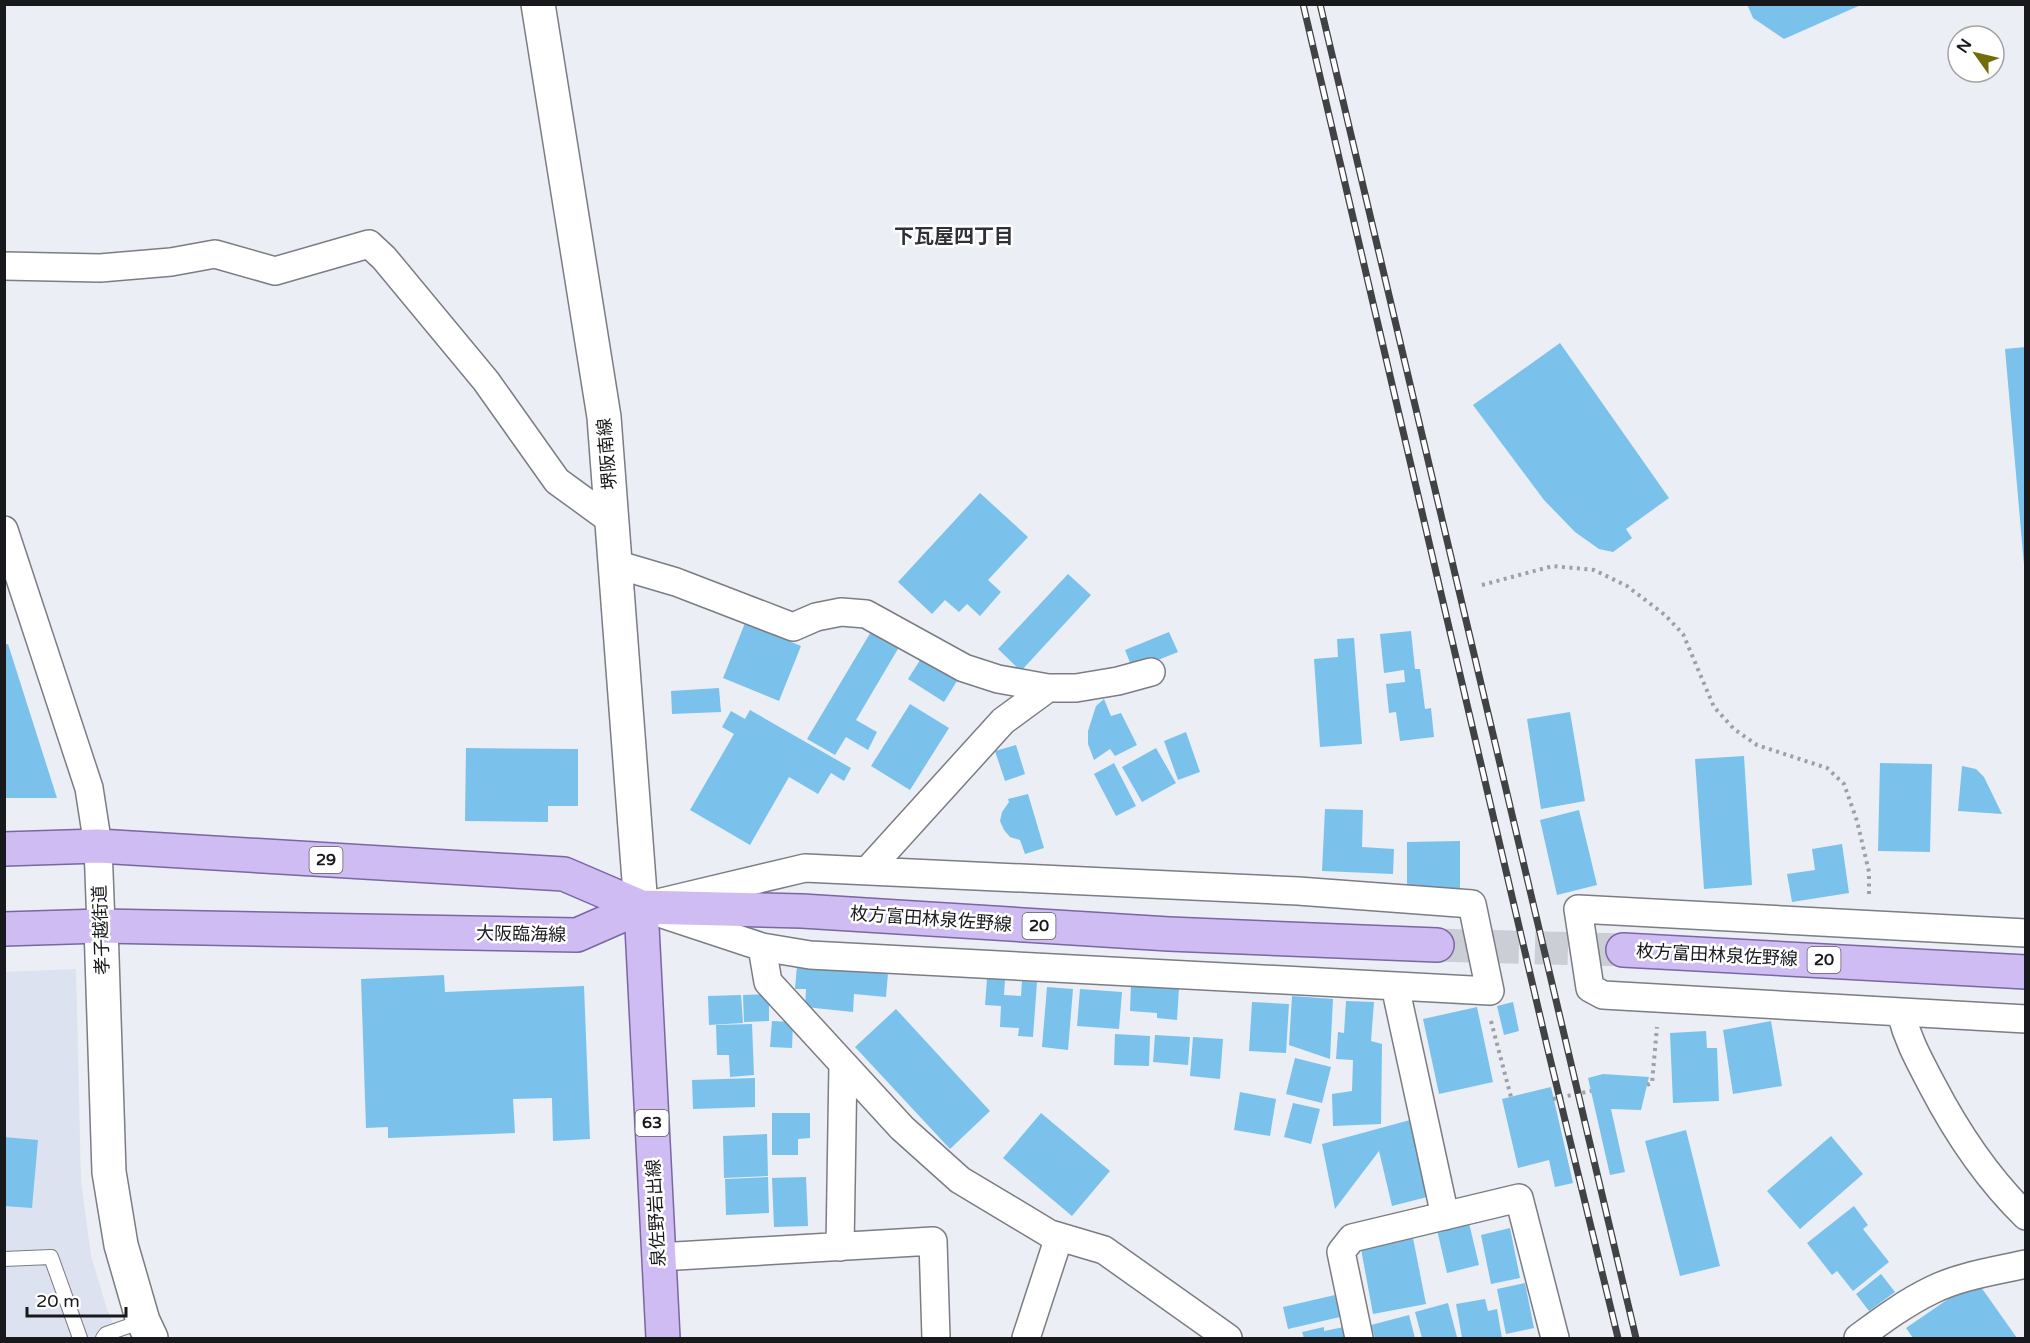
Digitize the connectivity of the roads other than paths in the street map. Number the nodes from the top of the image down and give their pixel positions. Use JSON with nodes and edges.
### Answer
{"nodes":[{"id":1,"x":538,"y":4,"type":"edge"},
{"id":2,"x":4,"y":266,"type":"edge"},
{"id":3,"x":612,"y":521,"type":"junction"},
{"id":4,"x":4,"y":530,"type":"edge"},
{"id":5,"x":615,"y":564,"type":"junction"},
{"id":6,"x":1151,"y":672,"type":"dead end"},
{"id":7,"x":1048,"y":688,"type":"junction"},
{"id":8,"x":98,"y":846,"type":"junction"},
{"id":9,"x":4,"y":849,"type":"edge"},
{"id":10,"x":867,"y":871,"type":"junction"},
{"id":11,"x":641,"y":908,"type":"junction"},
{"id":12,"x":101,"y":926,"type":"junction"},
{"id":13,"x":4,"y":929,"type":"edge"},
{"id":14,"x":2025,"y":933,"type":"edge"},
{"id":15,"x":1437,"y":945,"type":"tunnel mouth"},
{"id":16,"x":762,"y":947,"type":"junction"},
{"id":17,"x":1623,"y":950,"type":"tunnel mouth"},
{"id":18,"x":2025,"y":972,"type":"edge"},
{"id":19,"x":1395,"y":986,"type":"junction"},
{"id":20,"x":1901,"y":1013,"type":"junction"},
{"id":21,"x":2025,"y":1019,"type":"edge"},
{"id":22,"x":843,"y":1064,"type":"junction"},
{"id":23,"x":1445,"y":1216,"type":"junction"},
{"id":24,"x":2025,"y":1216,"type":"edge"},
{"id":25,"x":1059,"y":1237,"type":"junction"},
{"id":26,"x":840,"y":1247,"type":"junction"},
{"id":27,"x":659,"y":1257,"type":"junction"},
{"id":28,"x":4,"y":1259,"type":"edge"},
{"id":29,"x":2025,"y":1264,"type":"edge"},
{"id":30,"x":147,"y":1330,"type":"edge"},
{"id":31,"x":80,"y":1338,"type":"edge"},
{"id":32,"x":103,"y":1338,"type":"edge"},
{"id":33,"x":663,"y":1338,"type":"edge"},
{"id":34,"x":936,"y":1338,"type":"edge"},
{"id":35,"x":1026,"y":1338,"type":"edge"},
{"id":36,"x":1228,"y":1338,"type":"edge"},
{"id":37,"x":1359,"y":1338,"type":"edge"},
{"id":38,"x":1555,"y":1338,"type":"edge"},
{"id":39,"x":1858,"y":1338,"type":"edge"}],
"edges":[{"from":1,"to":3,"type":"main road","name":"堺阪南線"},
{"from":2,"to":3,"type":"street"},
{"from":3,"to":5,"type":"main road","name":"堺阪南線"},
{"from":4,"to":8,"type":"street","name":"孝子越街道"},
{"from":5,"to":7,"type":"street"},
{"from":5,"to":11,"type":"main road","name":"堺阪南線"},
{"from":6,"to":7,"type":"street"},
{"from":7,"to":10,"type":"street"},
{"from":8,"to":9,"type":"main road","number":"29"},
{"from":8,"to":11,"type":"main road","number":"29"},
{"from":8,"to":12,"type":"street","name":"孝子越街道"},
{"from":10,"to":11,"type":"street"},
{"from":10,"to":19,"type":"street"},
{"from":11,"to":12,"type":"main road","name":"大阪臨海線"},
{"from":11,"to":15,"type":"main road","name":"枚方富田林泉佐野線","number":"20"},
{"from":11,"to":16,"type":"street"},
{"from":11,"to":27,"type":"main road","name":"泉佐野岩出線","number":"63"},
{"from":12,"to":13,"type":"main road","name":"大阪臨海線"},
{"from":12,"to":30,"type":"main road","name":"孝子越街道"},
{"from":14,"to":20,"type":"street"},
{"from":16,"to":19,"type":"street"},
{"from":16,"to":22,"type":"street"},
{"from":17,"to":18,"type":"main road","name":"枚方富田林泉佐野線","number":"20"},
{"from":19,"to":23,"type":"street"},
{"from":20,"to":21,"type":"street"},
{"from":20,"to":24,"type":"street"},
{"from":22,"to":25,"type":"street"},
{"from":22,"to":26,"type":"street"},
{"from":23,"to":37,"type":"street"},
{"from":23,"to":38,"type":"street"},
{"from":25,"to":35,"type":"street"},
{"from":25,"to":36,"type":"street"},
{"from":26,"to":27,"type":"street"},
{"from":26,"to":34,"type":"street"},
{"from":27,"to":33,"type":"main road","name":"泉佐野岩出線","number":"63"},
{"from":28,"to":31,"type":"lane"},
{"from":29,"to":39,"type":"street"},
{"from":30,"to":32,"type":"lane"}]}
